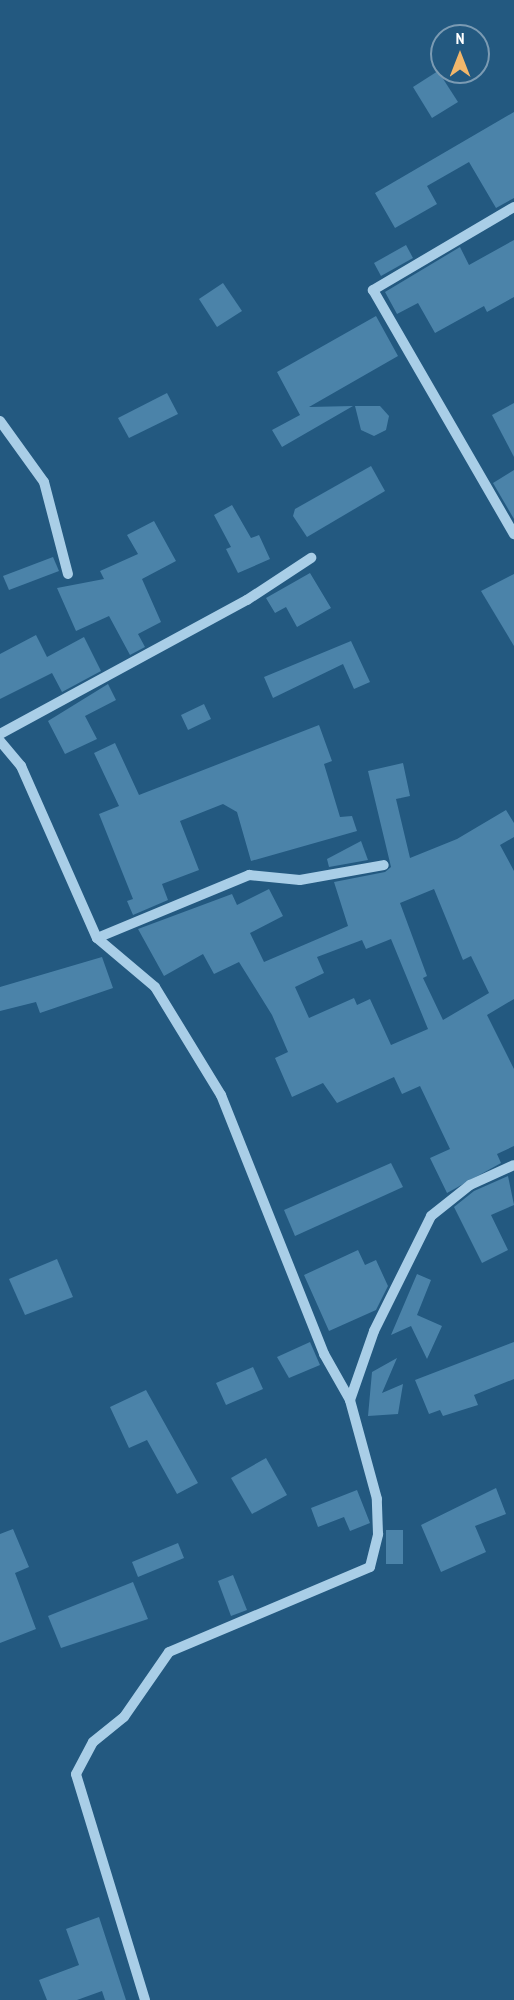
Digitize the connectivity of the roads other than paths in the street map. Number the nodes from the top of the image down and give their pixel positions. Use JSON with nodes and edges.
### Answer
{"nodes":[{"id":1,"x":514,"y":207,"type":"edge"},
{"id":2,"x":0,"y":421,"type":"edge"},
{"id":3,"x":514,"y":534,"type":"edge"},
{"id":4,"x":311,"y":558,"type":"dead end"},
{"id":5,"x":68,"y":574,"type":"dead end"},
{"id":6,"x":0,"y":734,"type":"edge"},
{"id":7,"x":0,"y":741,"type":"edge"},
{"id":8,"x":384,"y":865,"type":"dead end"},
{"id":9,"x":97,"y":938,"type":"junction"},
{"id":10,"x":514,"y":1165,"type":"edge"},
{"id":11,"x":350,"y":1400,"type":"junction"},
{"id":12,"x":145,"y":2000,"type":"edge"}],
"edges":[{"from":1,"to":3,"type":"street"},
{"from":2,"to":5,"type":"street"},
{"from":4,"to":6,"type":"street"},
{"from":7,"to":9,"type":"street"},
{"from":8,"to":9,"type":"street"},
{"from":9,"to":11,"type":"street"},
{"from":10,"to":11,"type":"street"},
{"from":11,"to":12,"type":"street"}]}
